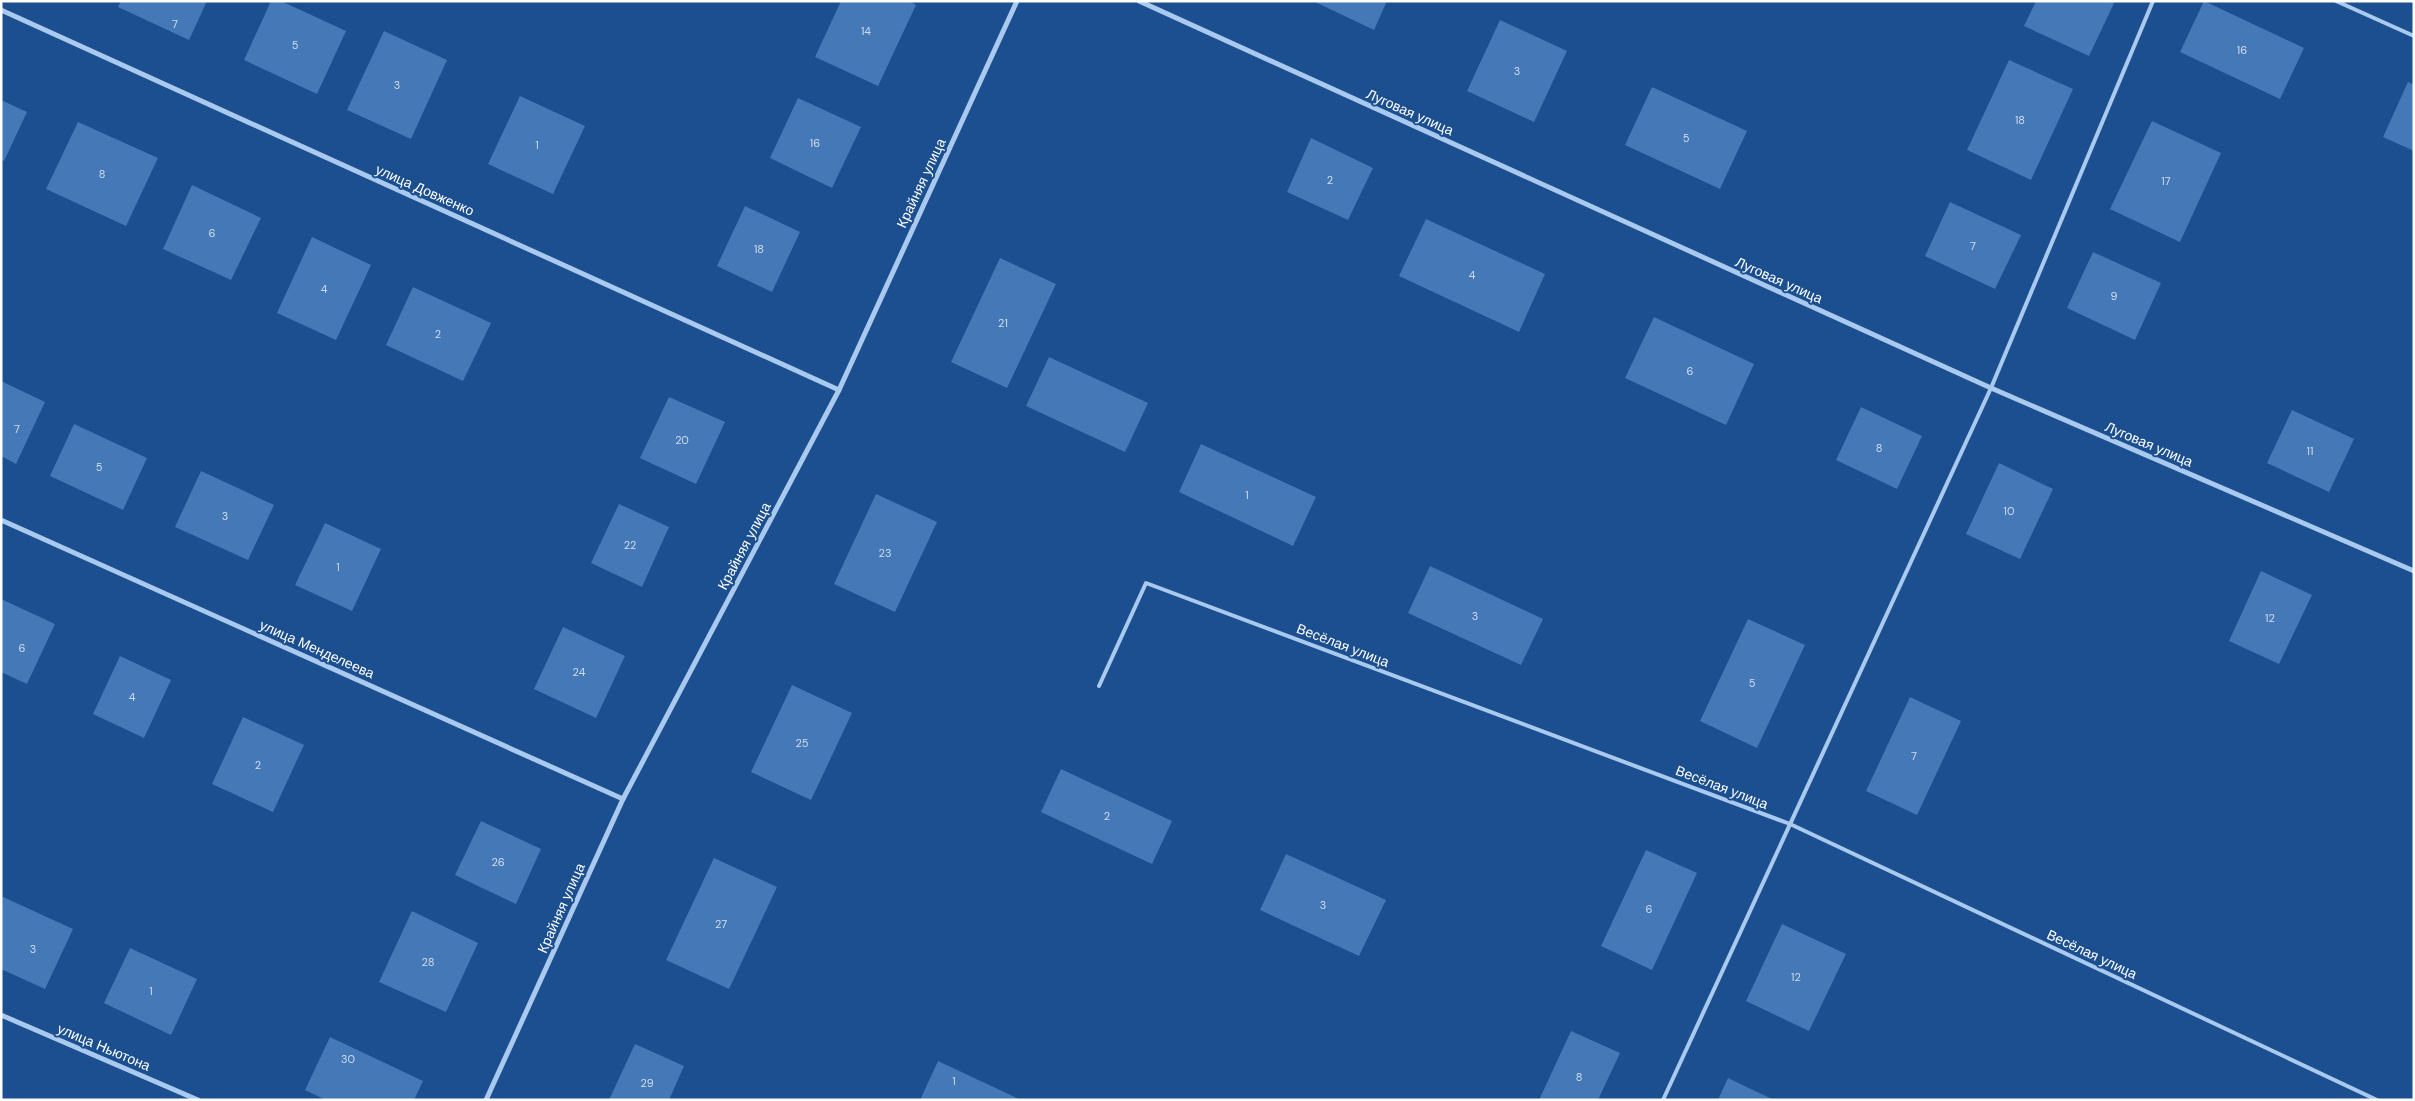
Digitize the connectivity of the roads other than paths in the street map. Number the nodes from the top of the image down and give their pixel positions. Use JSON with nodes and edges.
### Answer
{"nodes":[{"id":1,"x":1017,"y":1,"type":"edge"},
{"id":2,"x":1139,"y":1,"type":"edge"},
{"id":3,"x":2154,"y":1,"type":"edge"},
{"id":4,"x":2336,"y":1,"type":"edge"},
{"id":5,"x":1,"y":10,"type":"edge"},
{"id":6,"x":2414,"y":36,"type":"edge"},
{"id":7,"x":1991,"y":388,"type":"junction"},
{"id":8,"x":839,"y":390,"type":"junction"},
{"id":9,"x":1,"y":520,"type":"edge"},
{"id":10,"x":2414,"y":571,"type":"edge"},
{"id":11,"x":1099,"y":686,"type":"dead end"},
{"id":12,"x":623,"y":799,"type":"junction"},
{"id":13,"x":1790,"y":824,"type":"junction"},
{"id":14,"x":1,"y":1015,"type":"edge"},
{"id":15,"x":198,"y":1100,"type":"edge"},
{"id":16,"x":486,"y":1100,"type":"edge"},
{"id":17,"x":1663,"y":1100,"type":"edge"},
{"id":18,"x":2377,"y":1100,"type":"edge"}],
"edges":[{"from":1,"to":8,"type":"street","name":"Крайняя улица"},
{"from":2,"to":7,"type":"street","name":"Луговая улица"},
{"from":3,"to":7,"type":"lane"},
{"from":4,"to":6,"type":"lane"},
{"from":5,"to":8,"type":"street","name":"улица Довженко"},
{"from":7,"to":10,"type":"street","name":"Луговая улица"},
{"from":7,"to":13,"type":"lane"},
{"from":8,"to":12,"type":"street","name":"Крайняя улица"},
{"from":9,"to":12,"type":"street","name":"улица Менделеева"},
{"from":11,"to":13,"type":"lane","name":"Весёлая улица"},
{"from":12,"to":16,"type":"street","name":"Крайняя улица"},
{"from":13,"to":17,"type":"lane"},
{"from":13,"to":18,"type":"lane","name":"Весёлая улица"},
{"from":14,"to":15,"type":"street","name":"улица Ньютона"}]}
